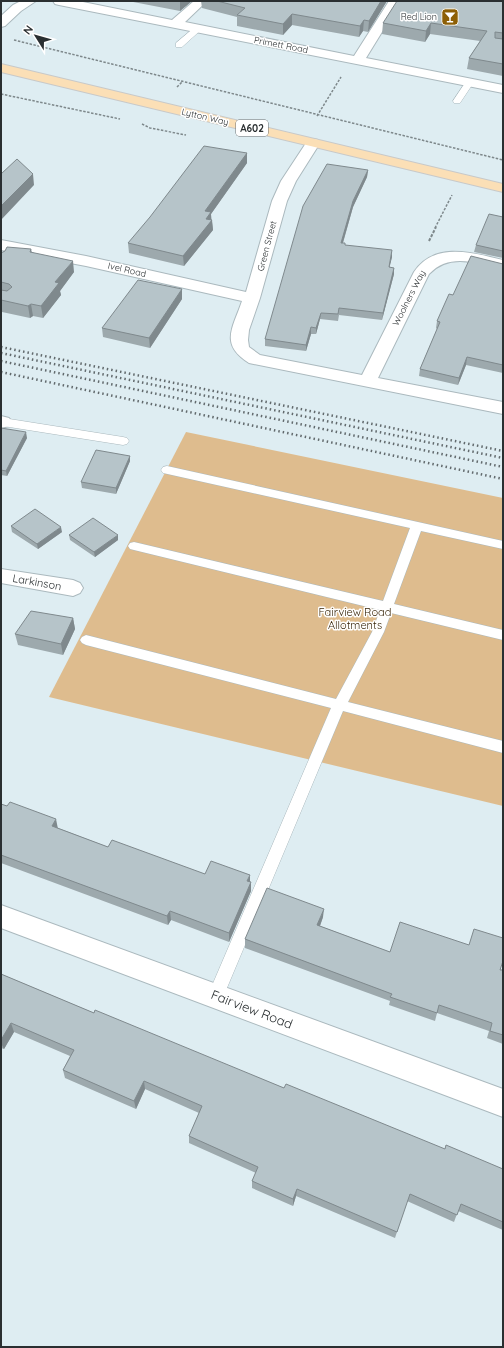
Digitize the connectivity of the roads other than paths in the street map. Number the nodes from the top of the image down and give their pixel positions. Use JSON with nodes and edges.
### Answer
{"nodes":[{"id":1,"x":30,"y":1,"type":"edge"},
{"id":2,"x":59,"y":1,"type":"edge"},
{"id":3,"x":201,"y":1,"type":"edge"},
{"id":4,"x":396,"y":1,"type":"edge"},
{"id":5,"x":1,"y":24,"type":"edge"},
{"id":6,"x":175,"y":24,"type":"junction"},
{"id":7,"x":198,"y":29,"type":"junction"},
{"id":8,"x":179,"y":45,"type":"dead end"},
{"id":9,"x":1,"y":55,"type":"edge"},
{"id":10,"x":358,"y":60,"type":"junction"},
{"id":11,"x":55,"y":67,"type":"dead end"},
{"id":12,"x":1,"y":68,"type":"edge"},
{"id":13,"x":470,"y":82,"type":"junction"},
{"id":14,"x":503,"y":89,"type":"edge"},
{"id":15,"x":457,"y":101,"type":"dead end"},
{"id":16,"x":313,"y":143,"type":"junction"},
{"id":17,"x":503,"y":188,"type":"edge"},
{"id":18,"x":5,"y":249,"type":"edge"},
{"id":19,"x":503,"y":266,"type":"edge"},
{"id":20,"x":252,"y":298,"type":"junction"},
{"id":21,"x":368,"y":381,"type":"junction"},
{"id":22,"x":503,"y":408,"type":"edge"},
{"id":23,"x":2,"y":422,"type":"edge"},
{"id":24,"x":123,"y":441,"type":"dead end"},
{"id":25,"x":167,"y":470,"type":"dead end"},
{"id":26,"x":417,"y":526,"type":"junction"},
{"id":27,"x":503,"y":545,"type":"edge"},
{"id":28,"x":134,"y":546,"type":"dead end"},
{"id":29,"x":1,"y":576,"type":"edge"},
{"id":30,"x":73,"y":588,"type":"dead end"},
{"id":31,"x":387,"y":606,"type":"junction"},
{"id":32,"x":503,"y":634,"type":"edge"},
{"id":33,"x":86,"y":640,"type":"dead end"},
{"id":34,"x":339,"y":706,"type":"junction"},
{"id":35,"x":503,"y":747,"type":"edge"},
{"id":36,"x":1,"y":916,"type":"edge"},
{"id":37,"x":216,"y":995,"type":"junction"},
{"id":38,"x":503,"y":1103,"type":"edge"}],
"edges":[{"from":1,"to":5,"type":"street"},
{"from":2,"to":6,"type":"street","name":"Primett Road"},
{"from":3,"to":6,"type":"street"},
{"from":4,"to":10,"type":"street"},
{"from":6,"to":7,"type":"street","name":"Primett Road"},
{"from":7,"to":8,"type":"lane"},
{"from":7,"to":10,"type":"street","name":"Primett Road"},
{"from":9,"to":11,"type":"main road"},
{"from":10,"to":13,"type":"street","name":"Primett Road"},
{"from":12,"to":16,"type":"main road","name":"Lytton Way","number":"A602"},
{"from":13,"to":14,"type":"street","name":"Primett Road"},
{"from":13,"to":15,"type":"lane"},
{"from":16,"to":17,"type":"main road","name":"Lytton Way","number":"A602"},
{"from":16,"to":20,"type":"street","name":"Green Street"},
{"from":18,"to":20,"type":"street","name":"Ivel Road"},
{"from":19,"to":21,"type":"street","name":"Woolners Way"},
{"from":20,"to":21,"type":"street","name":"Green Street"},
{"from":21,"to":22,"type":"street"},
{"from":23,"to":24,"type":"lane"},
{"from":25,"to":26,"type":"lane"},
{"from":26,"to":27,"type":"lane"},
{"from":26,"to":31,"type":"lane"},
{"from":28,"to":31,"type":"lane"},
{"from":29,"to":30,"type":"street","name":"Larkinson"},
{"from":31,"to":32,"type":"lane"},
{"from":31,"to":34,"type":"lane"},
{"from":33,"to":34,"type":"lane"},
{"from":34,"to":35,"type":"lane"},
{"from":34,"to":37,"type":"lane"},
{"from":36,"to":37,"type":"street","name":"Fairview Road"},
{"from":37,"to":38,"type":"street","name":"Fairview Road"}]}
